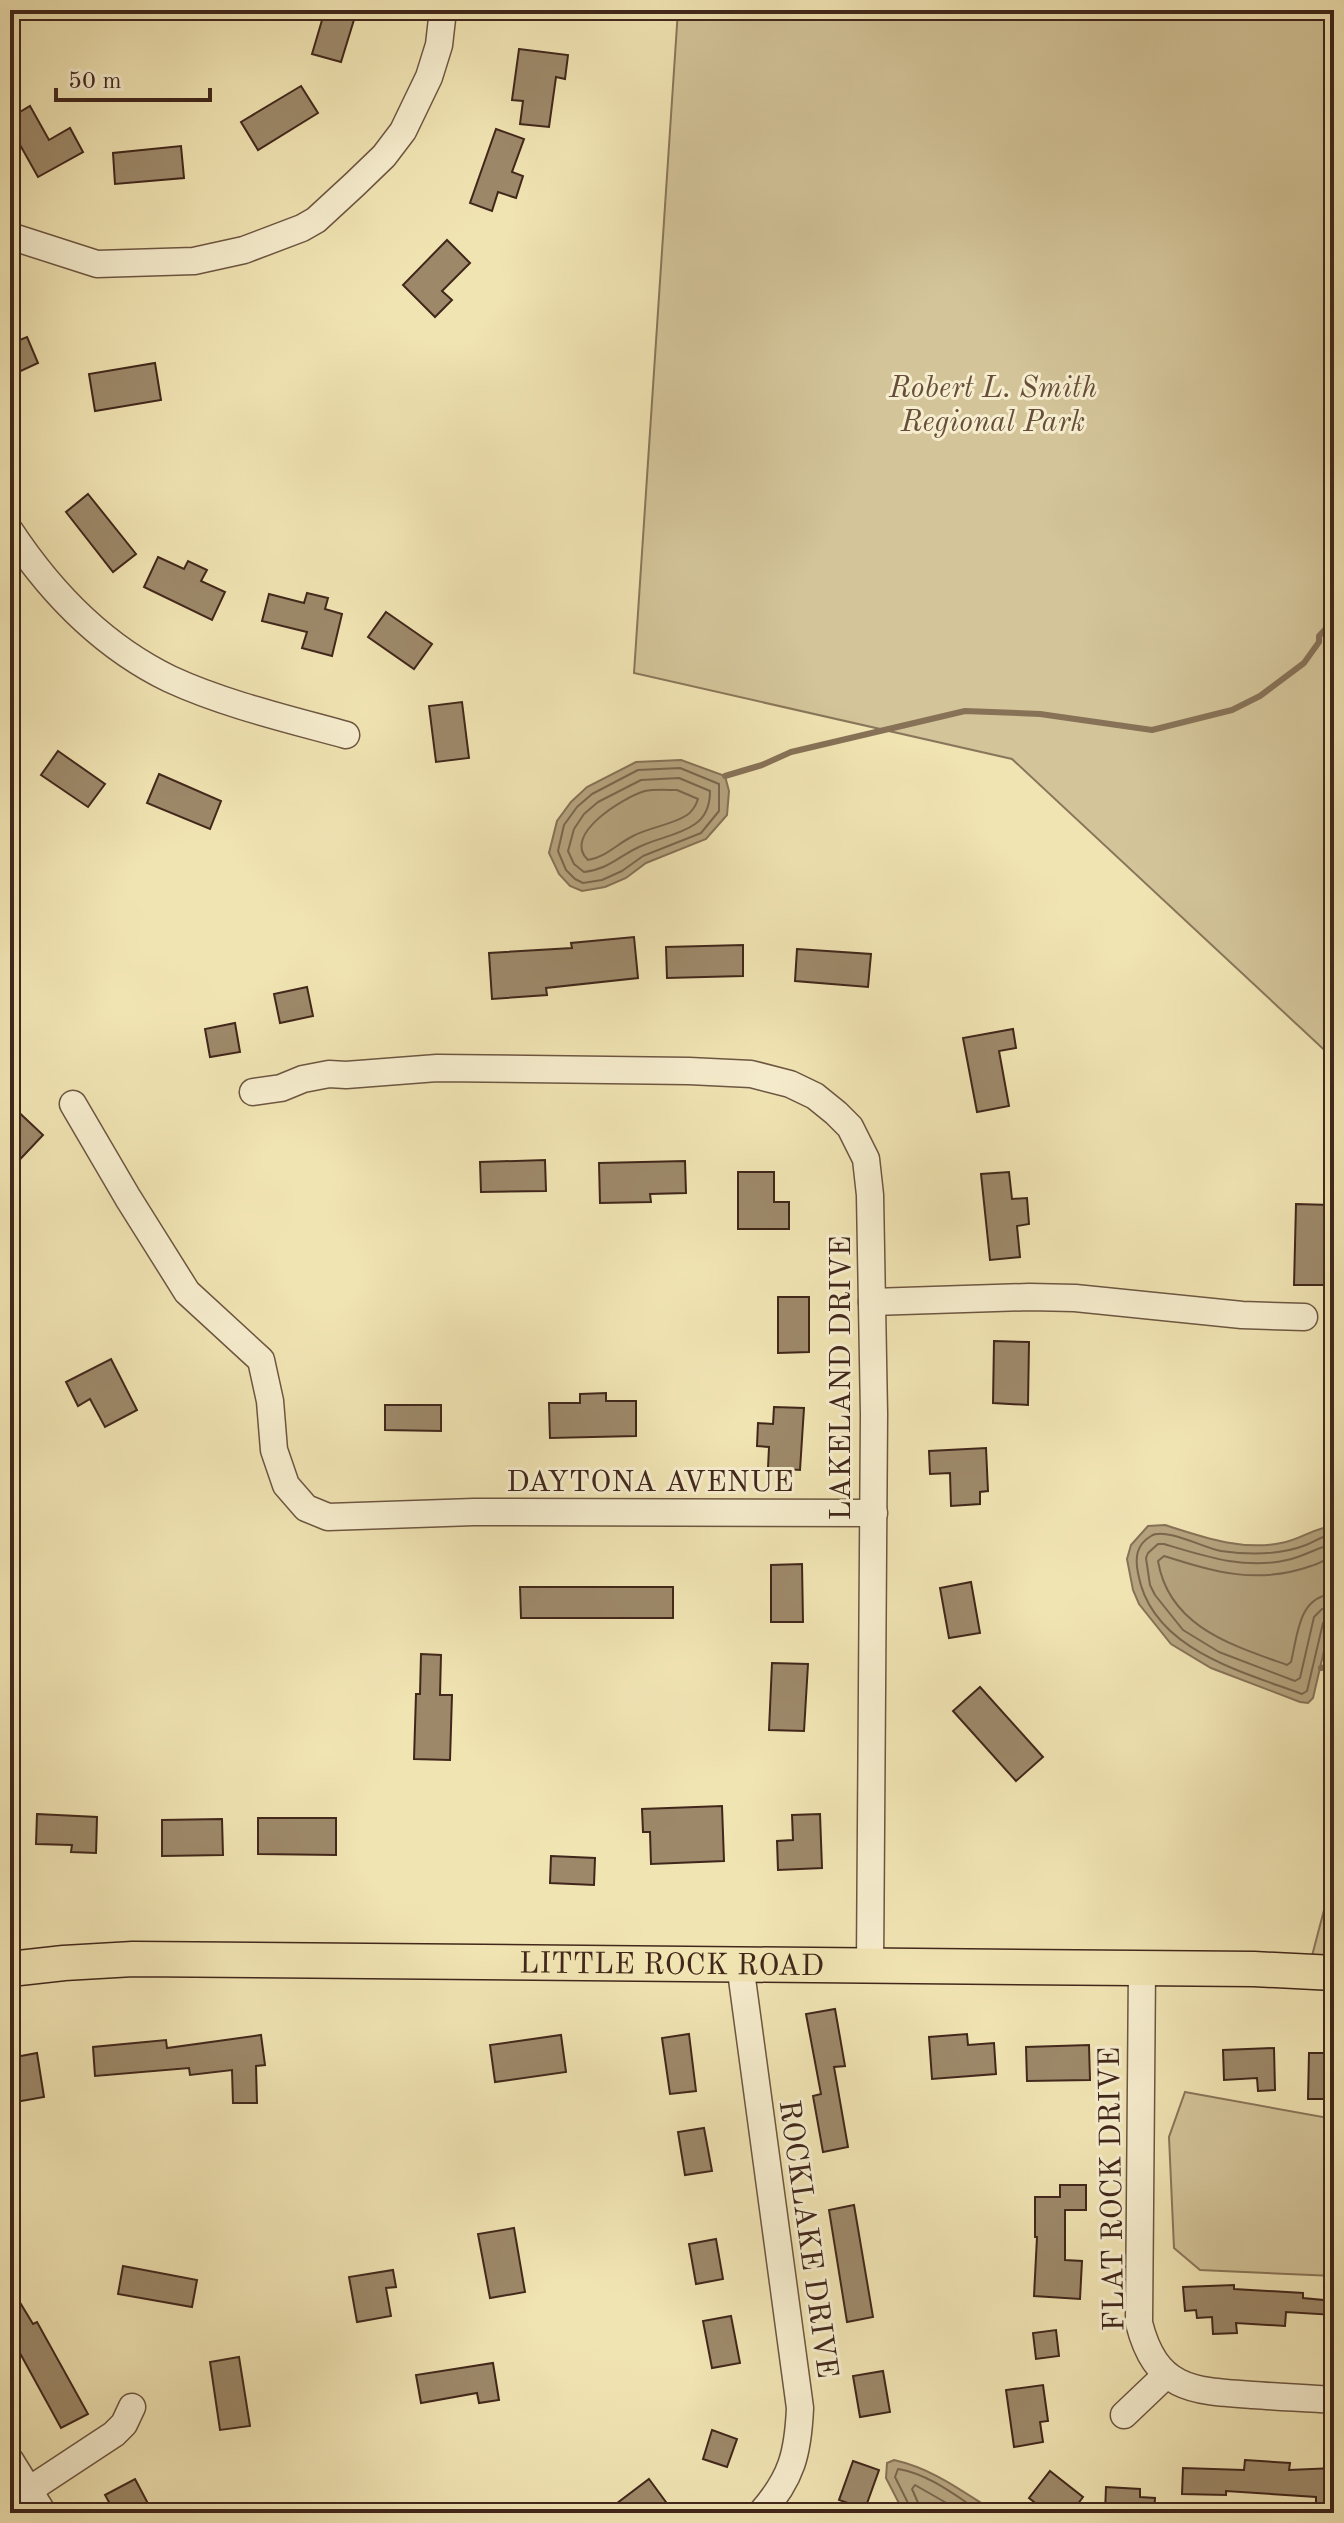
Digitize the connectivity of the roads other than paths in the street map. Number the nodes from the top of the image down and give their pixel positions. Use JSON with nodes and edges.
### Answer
{"nodes":[{"id":1,"x":443,"y":10,"type":"edge"},
{"id":2,"x":10,"y":236,"type":"edge"},
{"id":3,"x":10,"y":531,"type":"edge"},
{"id":4,"x":346,"y":735,"type":"dead end"},
{"id":5,"x":253,"y":1092,"type":"dead end"},
{"id":6,"x":73,"y":1104,"type":"dead end"},
{"id":7,"x":872,"y":1302,"type":"junction"},
{"id":8,"x":1304,"y":1317,"type":"dead end"},
{"id":9,"x":874,"y":1513,"type":"junction"},
{"id":10,"x":740,"y":1964,"type":"junction"},
{"id":11,"x":870,"y":1965,"type":"junction"},
{"id":12,"x":1142,"y":1968,"type":"junction"},
{"id":13,"x":10,"y":1969,"type":"edge"},
{"id":14,"x":1334,"y":1973,"type":"edge"},
{"id":15,"x":1166,"y":2375,"type":"junction"},
{"id":16,"x":1334,"y":2400,"type":"edge"},
{"id":17,"x":132,"y":2407,"type":"dead end"},
{"id":18,"x":1124,"y":2415,"type":"dead end"},
{"id":19,"x":10,"y":2460,"type":"edge"},
{"id":20,"x":29,"y":2490,"type":"junction"},
{"id":21,"x":43,"y":2513,"type":"edge"},
{"id":22,"x":761,"y":2513,"type":"edge"}],
"edges":[{"from":1,"to":2,"type":"street"},
{"from":3,"to":4,"type":"street"},
{"from":5,"to":7,"type":"street","name":"LAKELAND DRIVE"},
{"from":6,"to":9,"type":"street","name":"DAYTONA AVENUE"},
{"from":7,"to":8,"type":"street"},
{"from":7,"to":9,"type":"street","name":"LAKELAND DRIVE"},
{"from":9,"to":11,"type":"street","name":"LAKELAND DRIVE"},
{"from":10,"to":11,"type":"main road","name":"LITTLE ROCK ROAD"},
{"from":10,"to":13,"type":"main road","name":"LITTLE ROCK ROAD"},
{"from":10,"to":22,"type":"street","name":"ROCKLAKE DRIVE"},
{"from":11,"to":12,"type":"main road","name":"LITTLE ROCK ROAD"},
{"from":12,"to":14,"type":"main road","name":"LITTLE ROCK ROAD"},
{"from":12,"to":15,"type":"street","name":"FLAT ROCK DRIVE"},
{"from":15,"to":16,"type":"street"},
{"from":15,"to":18,"type":"street"},
{"from":17,"to":20,"type":"street"},
{"from":19,"to":20,"type":"street"},
{"from":20,"to":21,"type":"street"}]}
